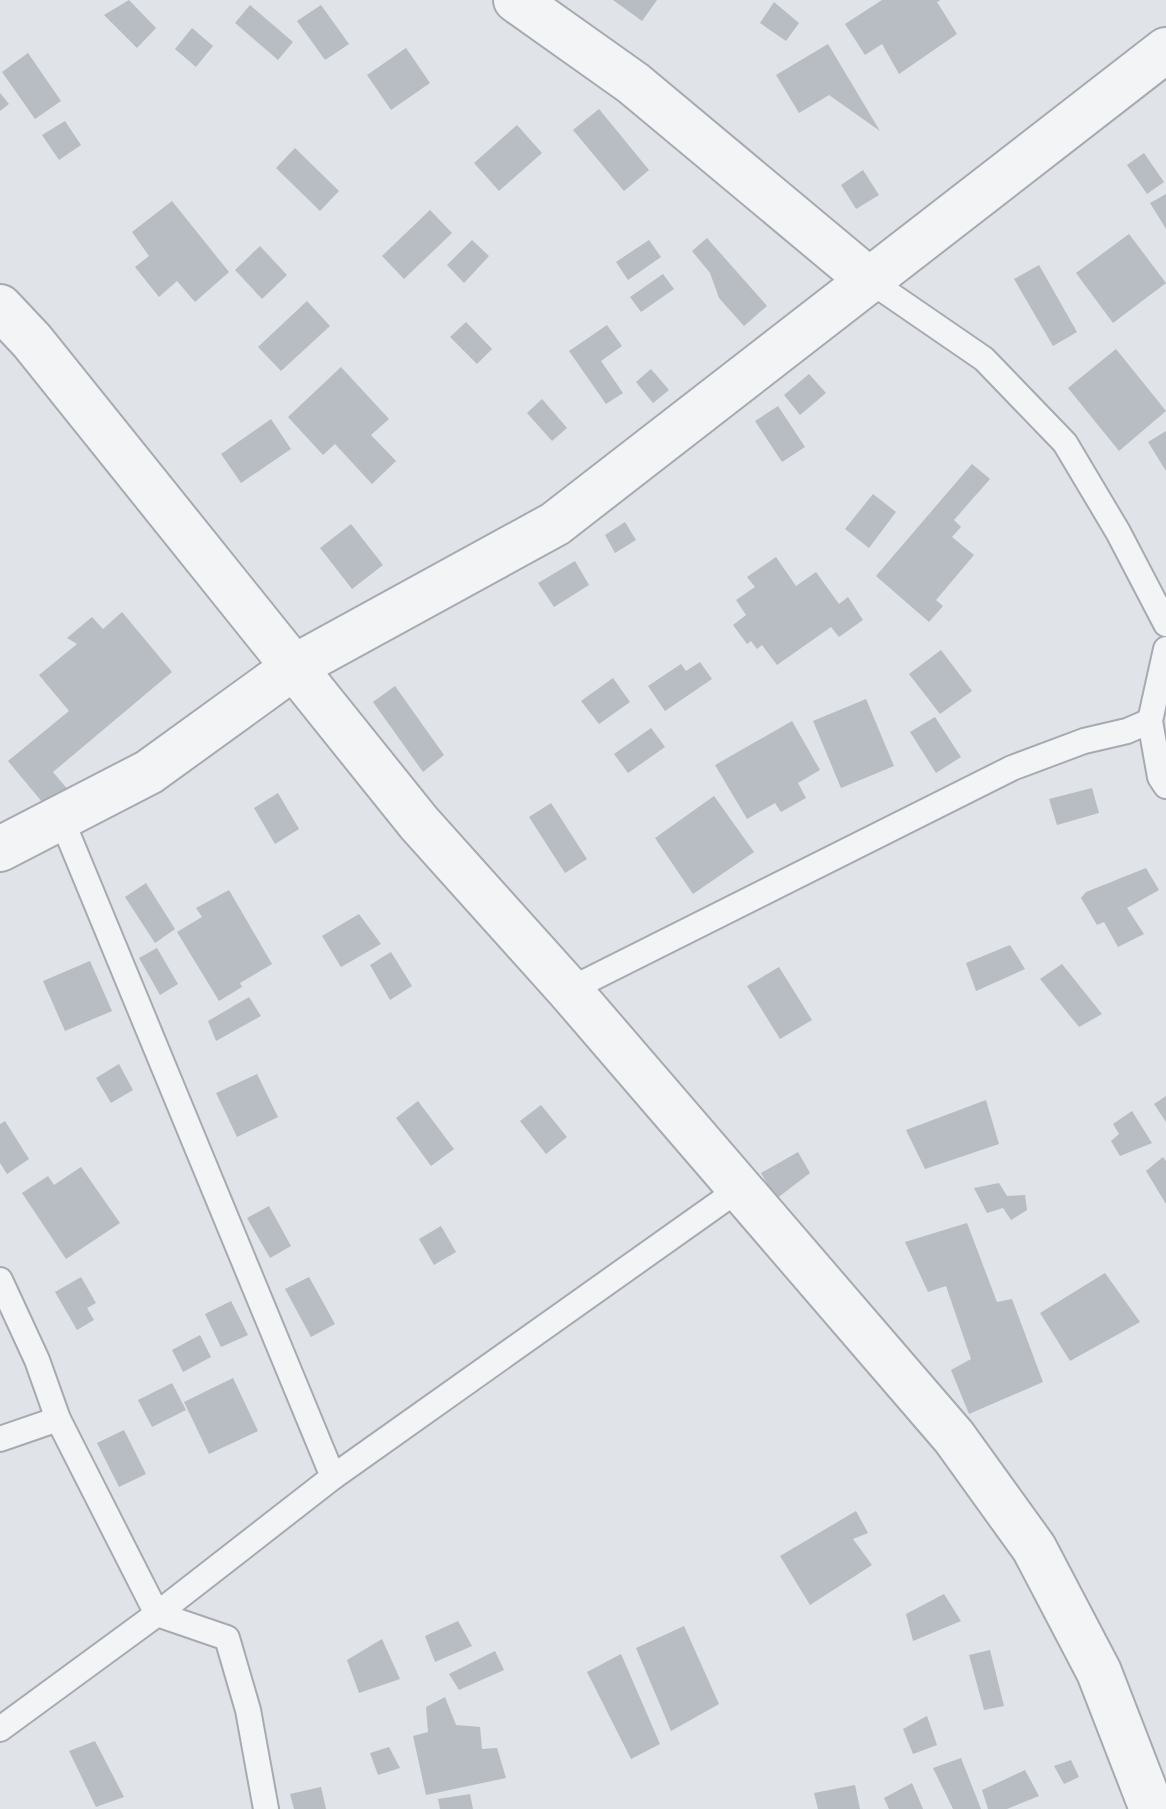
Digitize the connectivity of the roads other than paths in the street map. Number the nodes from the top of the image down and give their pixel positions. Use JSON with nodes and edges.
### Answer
{"nodes":[{"id":1,"x":516,"y":0,"type":"edge"},
{"id":2,"x":1166,"y":50,"type":"edge"},
{"id":3,"x":869,"y":280,"type":"junction"},
{"id":4,"x":0,"y":307,"type":"edge"},
{"id":5,"x":1166,"y":624,"type":"edge"},
{"id":6,"x":1166,"y":649,"type":"edge"},
{"id":7,"x":294,"y":667,"type":"junction"},
{"id":8,"x":1150,"y":721,"type":"junction"},
{"id":9,"x":1166,"y":786,"type":"edge"},
{"id":10,"x":61,"y":818,"type":"junction"},
{"id":11,"x":0,"y":849,"type":"edge"},
{"id":12,"x":569,"y":990,"type":"junction"},
{"id":13,"x":739,"y":1189,"type":"junction"},
{"id":14,"x":0,"y":1280,"type":"edge"},
{"id":15,"x":58,"y":1419,"type":"junction"},
{"id":16,"x":0,"y":1439,"type":"edge"},
{"id":17,"x":333,"y":1477,"type":"junction"},
{"id":18,"x":157,"y":1614,"type":"junction"},
{"id":19,"x":0,"y":1729,"type":"edge"},
{"id":20,"x":266,"y":1809,"type":"edge"},
{"id":21,"x":1152,"y":1809,"type":"edge"}],
"edges":[{"from":1,"to":3,"type":"street"},
{"from":2,"to":3,"type":"street"},
{"from":3,"to":5,"type":"lane"},
{"from":3,"to":7,"type":"street"},
{"from":4,"to":7,"type":"street"},
{"from":6,"to":8,"type":"lane"},
{"from":7,"to":10,"type":"street"},
{"from":7,"to":12,"type":"street"},
{"from":8,"to":9,"type":"lane"},
{"from":8,"to":12,"type":"lane"},
{"from":10,"to":11,"type":"street"},
{"from":10,"to":17,"type":"lane"},
{"from":12,"to":13,"type":"street"},
{"from":13,"to":17,"type":"lane"},
{"from":13,"to":21,"type":"street"},
{"from":14,"to":15,"type":"lane"},
{"from":15,"to":16,"type":"lane"},
{"from":15,"to":18,"type":"lane"},
{"from":17,"to":18,"type":"lane"},
{"from":18,"to":19,"type":"lane"},
{"from":18,"to":20,"type":"lane"}]}
